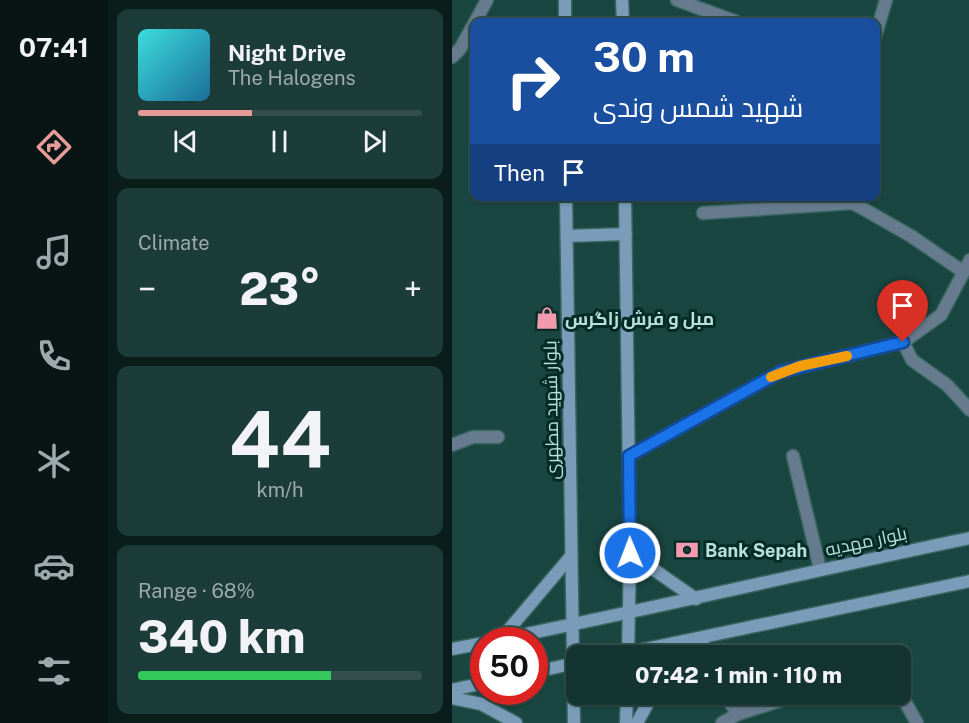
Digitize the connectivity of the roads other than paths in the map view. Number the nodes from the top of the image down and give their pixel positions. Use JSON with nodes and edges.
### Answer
{"nodes":[{"id":1,"x":488,"y":0,"type":"edge"},
{"id":2,"x":565,"y":0,"type":"edge"},
{"id":3,"x":622,"y":0,"type":"edge"},
{"id":4,"x":677,"y":0,"type":"edge"},
{"id":5,"x":886,"y":0,"type":"edge"},
{"id":6,"x":478,"y":18,"type":"edge"},
{"id":7,"x":565,"y":18,"type":"edge"},
{"id":8,"x":623,"y":18,"type":"edge"},
{"id":9,"x":726,"y":18,"type":"edge"},
{"id":10,"x":880,"y":20,"type":"edge"},
{"id":11,"x":470,"y":32,"type":"edge"},
{"id":12,"x":452,"y":57,"type":"edge"},
{"id":13,"x":566,"y":201,"type":"edge"},
{"id":14,"x":625,"y":201,"type":"edge"},
{"id":15,"x":841,"y":201,"type":"edge"},
{"id":16,"x":855,"y":201,"type":"edge"},
{"id":17,"x":703,"y":213,"type":"dead end"},
{"id":18,"x":626,"y":234,"type":"junction"},
{"id":19,"x":567,"y":236,"type":"junction"},
{"id":20,"x":970,"y":260,"type":"edge"},
{"id":21,"x":962,"y":271,"type":"junction"},
{"id":22,"x":903,"y":342,"type":"junction"},
{"id":23,"x":970,"y":410,"type":"edge"},
{"id":24,"x":498,"y":437,"type":"dead end"},
{"id":25,"x":452,"y":445,"type":"edge"},
{"id":26,"x":629,"y":456,"type":"junction"},
{"id":27,"x":793,"y":456,"type":"dead end"},
{"id":28,"x":970,"y":538,"type":"edge"},
{"id":29,"x":630,"y":553,"type":"junction"},
{"id":30,"x":571,"y":556,"type":"junction"},
{"id":31,"x":820,"y":570,"type":"junction"},
{"id":32,"x":970,"y":581,"type":"edge"},
{"id":33,"x":696,"y":599,"type":"junction"},
{"id":34,"x":629,"y":612,"type":"junction"},
{"id":35,"x":572,"y":624,"type":"junction"},
{"id":36,"x":509,"y":627,"type":"edge"},
{"id":37,"x":548,"y":629,"type":"edge"},
{"id":38,"x":708,"y":635,"type":"junction"},
{"id":39,"x":574,"y":645,"type":"edge"},
{"id":40,"x":628,"y":645,"type":"edge"},
{"id":41,"x":666,"y":645,"type":"edge"},
{"id":42,"x":697,"y":645,"type":"edge"},
{"id":43,"x":470,"y":646,"type":"edge"},
{"id":44,"x":452,"y":649,"type":"edge"},
{"id":45,"x":566,"y":666,"type":"edge"},
{"id":46,"x":548,"y":669,"type":"edge"},
{"id":47,"x":470,"y":686,"type":"edge"},
{"id":48,"x":452,"y":690,"type":"edge"},
{"id":49,"x":452,"y":698,"type":"edge"},
{"id":50,"x":574,"y":705,"type":"edge"},
{"id":51,"x":627,"y":705,"type":"edge"},
{"id":52,"x":647,"y":705,"type":"edge"},
{"id":53,"x":732,"y":705,"type":"edge"},
{"id":54,"x":766,"y":705,"type":"edge"},
{"id":55,"x":907,"y":705,"type":"edge"},
{"id":56,"x":738,"y":714,"type":"junction"},
{"id":57,"x":516,"y":723,"type":"edge"},
{"id":58,"x":574,"y":723,"type":"edge"},
{"id":59,"x":626,"y":723,"type":"edge"},
{"id":60,"x":637,"y":723,"type":"edge"},
{"id":61,"x":722,"y":723,"type":"edge"},
{"id":62,"x":917,"y":723,"type":"edge"}],
"edges":[{"from":1,"to":6,"type":"lane"},
{"from":2,"to":7,"type":"main road"},
{"from":3,"to":8,"type":"main road"},
{"from":4,"to":9,"type":"lane"},
{"from":5,"to":10,"type":"lane"},
{"from":11,"to":12,"type":"lane"},
{"from":13,"to":19,"type":"main road","name":"بلوار شهید مطهری"},
{"from":14,"to":18,"type":"main road"},
{"from":15,"to":17,"type":"lane"},
{"from":16,"to":21,"type":"lane"},
{"from":18,"to":19,"type":"main road"},
{"from":18,"to":26,"type":"main road"},
{"from":19,"to":30,"type":"main road","name":"بلوار شهید مطهری"},
{"from":20,"to":21,"type":"lane"},
{"from":21,"to":22,"type":"lane"},
{"from":22,"to":23,"type":"lane"},
{"from":22,"to":26,"type":"lane"},
{"from":24,"to":25,"type":"lane"},
{"from":26,"to":29,"type":"main road"},
{"from":27,"to":31,"type":"lane"},
{"from":28,"to":31,"type":"main road","name":"بلوار مهدیه"},
{"from":29,"to":33,"type":"main road"},
{"from":29,"to":34,"type":"main road"},
{"from":30,"to":35,"type":"main road","name":"بلوار شهید مطهری"},
{"from":30,"to":36,"type":"main road"},
{"from":31,"to":33,"type":"main road","name":"بلوار مهدیه"},
{"from":32,"to":38,"type":"main road"},
{"from":33,"to":34,"type":"main road","name":"بلوار مهدیه"},
{"from":34,"to":35,"type":"main road","name":"بلوار مهدیه"},
{"from":34,"to":40,"type":"main road"},
{"from":35,"to":37,"type":"main road","name":"بلوار مهدیه"},
{"from":35,"to":39,"type":"main road","name":"بلوار شهید مطهری"},
{"from":38,"to":41,"type":"main road"},
{"from":38,"to":42,"type":"main road"},
{"from":43,"to":44,"type":"main road"},
{"from":45,"to":46,"type":"main road"},
{"from":47,"to":48,"type":"main road"},
{"from":49,"to":57,"type":"main road"},
{"from":50,"to":58,"type":"main road","name":"بلوار شهید مطهری"},
{"from":51,"to":59,"type":"main road"},
{"from":52,"to":60,"type":"main road"},
{"from":53,"to":56,"type":"lane"},
{"from":54,"to":56,"type":"lane"},
{"from":55,"to":62,"type":"lane"},
{"from":56,"to":61,"type":"lane"}]}
